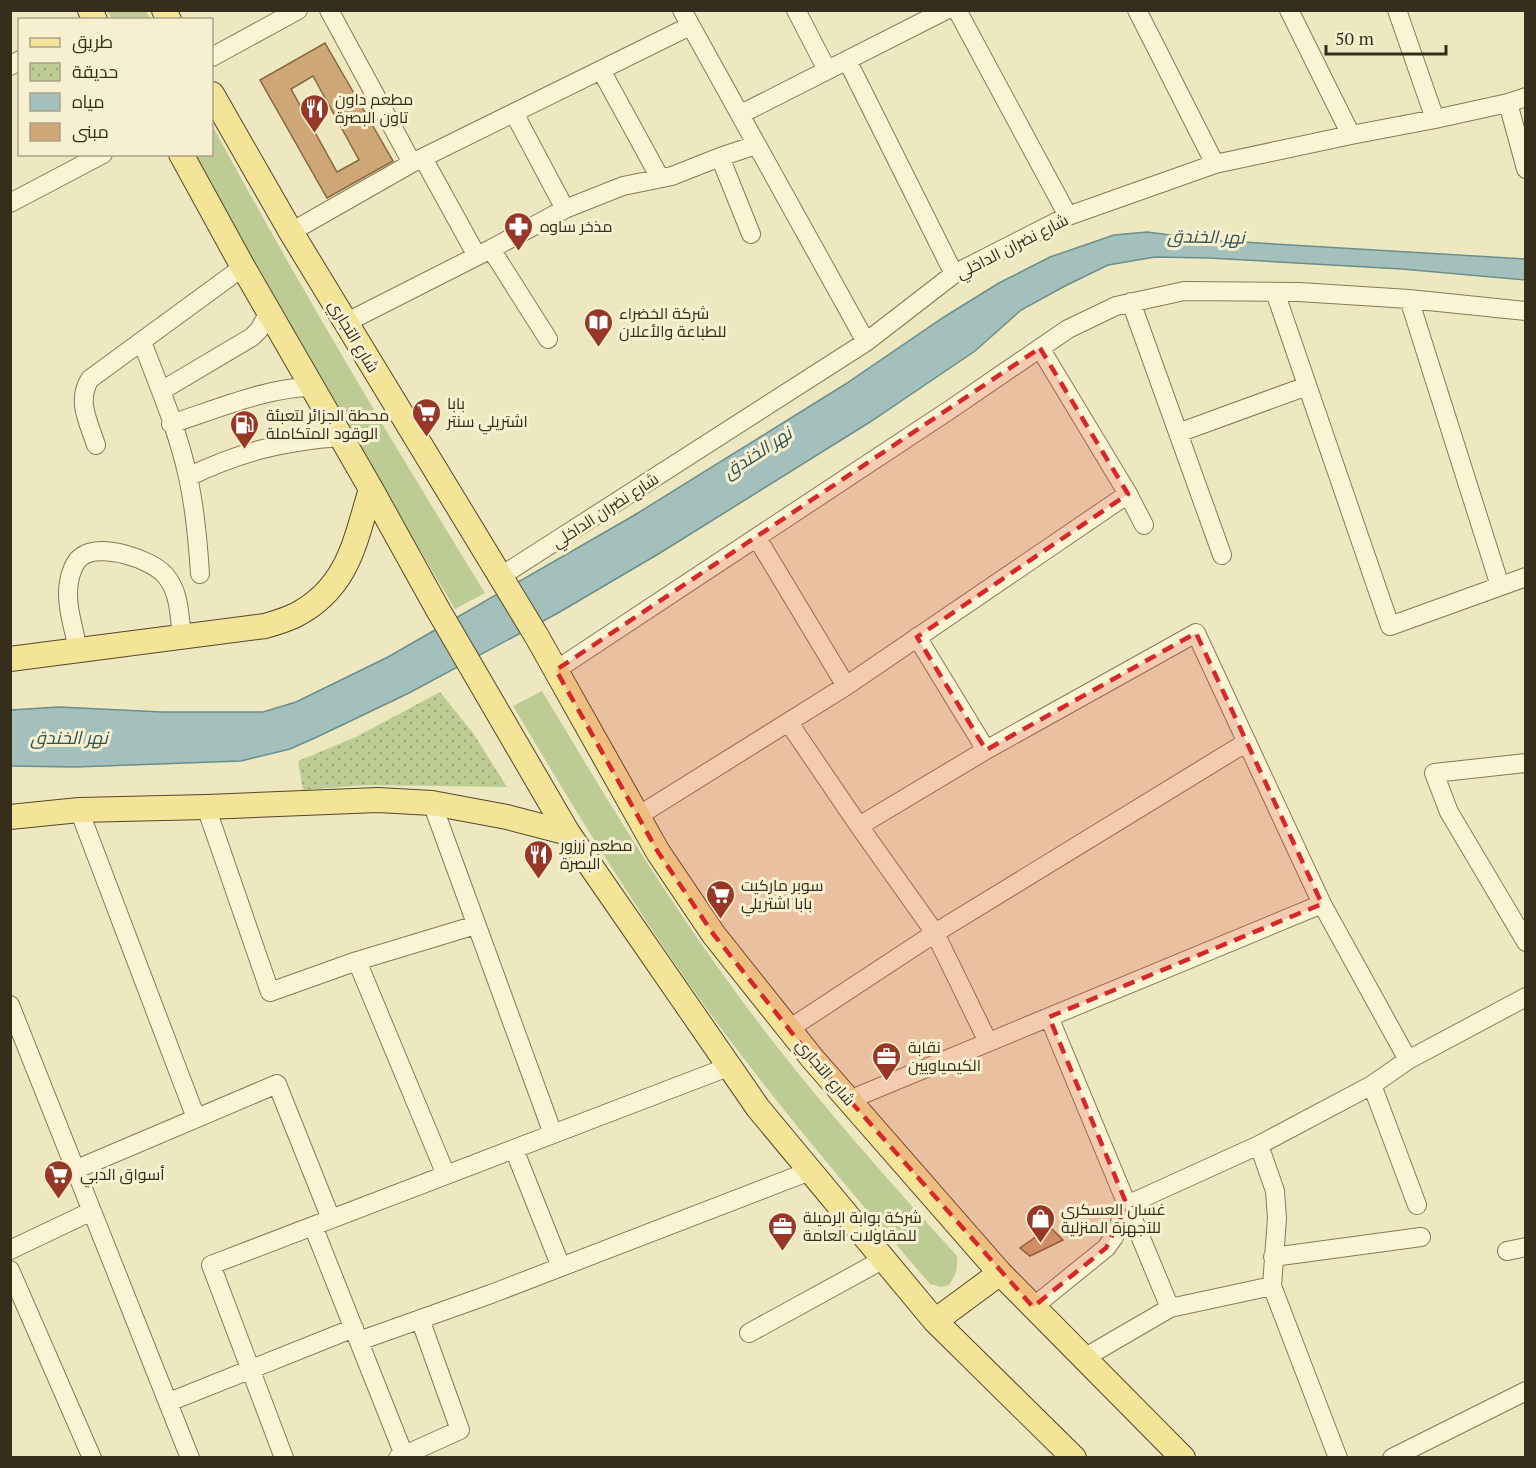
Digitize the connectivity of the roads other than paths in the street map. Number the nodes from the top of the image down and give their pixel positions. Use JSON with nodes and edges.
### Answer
{"nodes":[{"id":1,"x":298,"y":10,"type":"edge"},
{"id":2,"x":329,"y":10,"type":"edge"},
{"id":3,"x":795,"y":10,"type":"edge"},
{"id":4,"x":957,"y":10,"type":"edge"},
{"id":5,"x":1137,"y":10,"type":"edge"},
{"id":6,"x":1289,"y":10,"type":"edge"},
{"id":7,"x":1397,"y":10,"type":"edge"},
{"id":8,"x":945,"y":11,"type":"edge"},
{"id":9,"x":686,"y":18,"type":"edge"},
{"id":10,"x":213,"y":56,"type":"edge"},
{"id":11,"x":847,"y":60,"type":"junction"},
{"id":12,"x":601,"y":70,"type":"junction"},
{"id":13,"x":828,"y":70,"type":"junction"},
{"id":14,"x":213,"y":96,"type":"edge"},
{"id":15,"x":1526,"y":97,"type":"edge"},
{"id":16,"x":1508,"y":103,"type":"junction"},
{"id":17,"x":514,"y":113,"type":"junction"},
{"id":18,"x":741,"y":114,"type":"junction"},
{"id":19,"x":1435,"y":119,"type":"junction"},
{"id":20,"x":1351,"y":135,"type":"junction"},
{"id":21,"x":756,"y":145,"type":"junction"},
{"id":22,"x":99,"y":156,"type":"edge"},
{"id":23,"x":182,"y":156,"type":"edge"},
{"id":24,"x":720,"y":157,"type":"junction"},
{"id":25,"x":418,"y":160,"type":"junction"},
{"id":26,"x":1215,"y":164,"type":"junction"},
{"id":27,"x":1526,"y":169,"type":"edge"},
{"id":28,"x":660,"y":178,"type":"junction"},
{"id":29,"x":10,"y":203,"type":"edge"},
{"id":30,"x":565,"y":209,"type":"junction"},
{"id":31,"x":1068,"y":216,"type":"junction"},
{"id":32,"x":291,"y":232,"type":"junction"},
{"id":33,"x":751,"y":234,"type":"dead end"},
{"id":34,"x":484,"y":252,"type":"junction"},
{"id":35,"x":243,"y":267,"type":"junction"},
{"id":36,"x":954,"y":274,"type":"junction"},
{"id":37,"x":1275,"y":292,"type":"junction"},
{"id":38,"x":1409,"y":299,"type":"junction"},
{"id":39,"x":1131,"y":302,"type":"junction"},
{"id":40,"x":1526,"y":311,"type":"edge"},
{"id":41,"x":269,"y":312,"type":"junction"},
{"id":42,"x":345,"y":323,"type":"junction"},
{"id":43,"x":548,"y":339,"type":"dead end"},
{"id":44,"x":142,"y":342,"type":"junction"},
{"id":45,"x":866,"y":342,"type":"junction"},
{"id":46,"x":1040,"y":348,"type":"junction"},
{"id":47,"x":1307,"y":386,"type":"junction"},
{"id":48,"x":312,"y":387,"type":"junction"},
{"id":49,"x":161,"y":391,"type":"junction"},
{"id":50,"x":171,"y":424,"type":"junction"},
{"id":51,"x":1178,"y":433,"type":"junction"},
{"id":52,"x":341,"y":436,"type":"junction"},
{"id":53,"x":96,"y":445,"type":"dead end"},
{"id":54,"x":188,"y":477,"type":"junction"},
{"id":55,"x":371,"y":489,"type":"junction"},
{"id":56,"x":1128,"y":494,"type":"junction"},
{"id":57,"x":1144,"y":525,"type":"dead end"},
{"id":58,"x":757,"y":538,"type":"junction"},
{"id":59,"x":1222,"y":555,"type":"dead end"},
{"id":60,"x":200,"y":574,"type":"dead end"},
{"id":61,"x":501,"y":576,"type":"junction"},
{"id":62,"x":1526,"y":577,"type":"edge"},
{"id":63,"x":1500,"y":586,"type":"junction"},
{"id":64,"x":182,"y":636,"type":"junction"},
{"id":65,"x":917,"y":637,"type":"junction"},
{"id":66,"x":78,"y":650,"type":"junction"},
{"id":67,"x":10,"y":659,"type":"edge"},
{"id":68,"x":556,"y":670,"type":"junction"},
{"id":69,"x":846,"y":686,"type":"junction"},
{"id":70,"x":789,"y":723,"type":"junction"},
{"id":71,"x":1247,"y":742,"type":"junction"},
{"id":72,"x":986,"y":750,"type":"junction"},
{"id":73,"x":1526,"y":763,"type":"edge"},
{"id":74,"x":432,"y":803,"type":"junction"},
{"id":75,"x":206,"y":807,"type":"junction"},
{"id":76,"x":79,"y":810,"type":"junction"},
{"id":77,"x":638,"y":816,"type":"junction"},
{"id":78,"x":10,"y":817,"type":"edge"},
{"id":79,"x":859,"y":826,"type":"junction"},
{"id":80,"x":568,"y":833,"type":"junction"},
{"id":81,"x":1322,"y":904,"type":"junction"},
{"id":82,"x":476,"y":925,"type":"junction"},
{"id":83,"x":935,"y":933,"type":"junction"},
{"id":84,"x":1526,"y":942,"type":"edge"},
{"id":85,"x":357,"y":961,"type":"junction"},
{"id":86,"x":1526,"y":997,"type":"edge"},
{"id":87,"x":10,"y":1005,"type":"edge"},
{"id":88,"x":1049,"y":1017,"type":"junction"},
{"id":89,"x":789,"y":1029,"type":"junction"},
{"id":90,"x":988,"y":1042,"type":"junction"},
{"id":91,"x":1408,"y":1060,"type":"junction"},
{"id":92,"x":728,"y":1067,"type":"junction"},
{"id":93,"x":1372,"y":1085,"type":"junction"},
{"id":94,"x":849,"y":1100,"type":"junction"},
{"id":95,"x":196,"y":1118,"type":"junction"},
{"id":96,"x":553,"y":1134,"type":"junction"},
{"id":97,"x":1259,"y":1145,"type":"junction"},
{"id":98,"x":514,"y":1149,"type":"junction"},
{"id":99,"x":77,"y":1169,"type":"junction"},
{"id":100,"x":810,"y":1171,"type":"junction"},
{"id":101,"x":446,"y":1175,"type":"junction"},
{"id":102,"x":1127,"y":1205,"type":"junction"},
{"id":103,"x":1417,"y":1205,"type":"dead end"},
{"id":104,"x":92,"y":1211,"type":"junction"},
{"id":105,"x":331,"y":1219,"type":"junction"},
{"id":106,"x":313,"y":1226,"type":"junction"},
{"id":107,"x":1421,"y":1237,"type":"dead end"},
{"id":108,"x":1526,"y":1248,"type":"edge"},
{"id":109,"x":10,"y":1250,"type":"edge"},
{"id":110,"x":1507,"y":1251,"type":"dead end"},
{"id":111,"x":1273,"y":1257,"type":"junction"},
{"id":112,"x":884,"y":1259,"type":"junction"},
{"id":113,"x":561,"y":1267,"type":"junction"},
{"id":114,"x":10,"y":1270,"type":"edge"},
{"id":115,"x":1000,"y":1273,"type":"junction"},
{"id":116,"x":1272,"y":1286,"type":"junction"},
{"id":117,"x":1033,"y":1307,"type":"junction"},
{"id":118,"x":1170,"y":1308,"type":"junction"},
{"id":119,"x":420,"y":1319,"type":"junction"},
{"id":120,"x":935,"y":1321,"type":"junction"},
{"id":121,"x":748,"y":1333,"type":"dead end"},
{"id":122,"x":356,"y":1334,"type":"junction"},
{"id":123,"x":1084,"y":1358,"type":"junction"},
{"id":124,"x":250,"y":1368,"type":"junction"},
{"id":125,"x":1526,"y":1391,"type":"edge"},
{"id":126,"x":169,"y":1402,"type":"junction"},
{"id":127,"x":401,"y":1456,"type":"edge"},
{"id":128,"x":92,"y":1458,"type":"edge"},
{"id":129,"x":190,"y":1458,"type":"edge"},
{"id":130,"x":284,"y":1458,"type":"edge"},
{"id":131,"x":1074,"y":1458,"type":"edge"},
{"id":132,"x":1183,"y":1458,"type":"edge"},
{"id":133,"x":1338,"y":1458,"type":"edge"},
{"id":134,"x":1392,"y":1458,"type":"edge"}],
"edges":[{"from":1,"to":10,"type":"street"},
{"from":2,"to":25,"type":"street"},
{"from":3,"to":13,"type":"street"},
{"from":4,"to":31,"type":"street"},
{"from":5,"to":26,"type":"street"},
{"from":6,"to":20,"type":"street"},
{"from":7,"to":19,"type":"street"},
{"from":8,"to":11,"type":"street"},
{"from":9,"to":12,"type":"street"},
{"from":9,"to":18,"type":"street"},
{"from":11,"to":13,"type":"street"},
{"from":11,"to":36,"type":"street"},
{"from":12,"to":17,"type":"street"},
{"from":12,"to":28,"type":"street"},
{"from":13,"to":18,"type":"street"},
{"from":14,"to":32,"type":"main road","name":"شارع التجاري"},
{"from":15,"to":16,"type":"street","name":"شارع نضران الداخلي"},
{"from":16,"to":19,"type":"street","name":"شارع نضران الداخلي"},
{"from":16,"to":27,"type":"street"},
{"from":17,"to":25,"type":"street"},
{"from":17,"to":30,"type":"street"},
{"from":18,"to":21,"type":"street"},
{"from":19,"to":20,"type":"street","name":"شارع نضران الداخلي"},
{"from":20,"to":26,"type":"street","name":"شارع نضران الداخلي"},
{"from":21,"to":24,"type":"street"},
{"from":21,"to":45,"type":"street"},
{"from":22,"to":29,"type":"street"},
{"from":23,"to":35,"type":"main road"},
{"from":24,"to":28,"type":"street"},
{"from":24,"to":33,"type":"street"},
{"from":25,"to":32,"type":"street"},
{"from":25,"to":34,"type":"street"},
{"from":26,"to":31,"type":"street","name":"شارع نضران الداخلي"},
{"from":28,"to":30,"type":"street"},
{"from":30,"to":34,"type":"street"},
{"from":31,"to":36,"type":"street","name":"شارع نضران الداخلي"},
{"from":32,"to":42,"type":"main road","name":"شارع التجاري"},
{"from":34,"to":42,"type":"street"},
{"from":34,"to":43,"type":"street"},
{"from":35,"to":41,"type":"main road"},
{"from":35,"to":44,"type":"street"},
{"from":36,"to":45,"type":"street","name":"شارع نضران الداخلي"},
{"from":37,"to":38,"type":"street"},
{"from":37,"to":39,"type":"street"},
{"from":37,"to":47,"type":"street"},
{"from":38,"to":40,"type":"street"},
{"from":38,"to":63,"type":"street"},
{"from":39,"to":46,"type":"street"},
{"from":39,"to":51,"type":"street"},
{"from":41,"to":48,"type":"main road"},
{"from":41,"to":49,"type":"street"},
{"from":42,"to":61,"type":"main road","name":"شارع التجاري"},
{"from":44,"to":49,"type":"street"},
{"from":44,"to":53,"type":"street"},
{"from":45,"to":61,"type":"street","name":"شارع نضران الداخلي"},
{"from":46,"to":56,"type":"street"},
{"from":46,"to":58,"type":"street"},
{"from":47,"to":51,"type":"street"},
{"from":47,"to":63,"type":"street"},
{"from":48,"to":50,"type":"street"},
{"from":48,"to":52,"type":"main road"},
{"from":49,"to":50,"type":"street"},
{"from":50,"to":54,"type":"street"},
{"from":51,"to":59,"type":"street"},
{"from":52,"to":54,"type":"street"},
{"from":52,"to":55,"type":"main road"},
{"from":54,"to":60,"type":"street"},
{"from":55,"to":64,"type":"main road"},
{"from":55,"to":80,"type":"main road"},
{"from":56,"to":57,"type":"street"},
{"from":56,"to":65,"type":"street"},
{"from":58,"to":68,"type":"street"},
{"from":58,"to":69,"type":"street"},
{"from":61,"to":68,"type":"main road","name":"شارع التجاري"},
{"from":62,"to":63,"type":"street"},
{"from":64,"to":66,"type":"main road"},
{"from":64,"to":66,"type":"street"},
{"from":65,"to":69,"type":"street"},
{"from":65,"to":72,"type":"street"},
{"from":66,"to":67,"type":"main road"},
{"from":68,"to":77,"type":"main road","name":"شارع التجاري"},
{"from":69,"to":70,"type":"street"},
{"from":70,"to":77,"type":"street"},
{"from":70,"to":79,"type":"street"},
{"from":71,"to":72,"type":"street"},
{"from":71,"to":81,"type":"street"},
{"from":71,"to":83,"type":"street"},
{"from":72,"to":79,"type":"street"},
{"from":73,"to":84,"type":"street"},
{"from":74,"to":75,"type":"main road"},
{"from":74,"to":80,"type":"main road"},
{"from":74,"to":82,"type":"street"},
{"from":75,"to":76,"type":"main road"},
{"from":75,"to":85,"type":"street"},
{"from":76,"to":78,"type":"main road"},
{"from":76,"to":95,"type":"street"},
{"from":77,"to":89,"type":"main road","name":"شارع التجاري"},
{"from":79,"to":83,"type":"street"},
{"from":80,"to":92,"type":"main road"},
{"from":81,"to":88,"type":"street"},
{"from":81,"to":91,"type":"street"},
{"from":82,"to":85,"type":"street"},
{"from":82,"to":96,"type":"street"},
{"from":83,"to":89,"type":"street"},
{"from":83,"to":90,"type":"street"},
{"from":85,"to":101,"type":"street"},
{"from":86,"to":91,"type":"street"},
{"from":87,"to":99,"type":"street"},
{"from":88,"to":90,"type":"street"},
{"from":88,"to":102,"type":"street"},
{"from":89,"to":94,"type":"main road","name":"شارع التجاري"},
{"from":90,"to":94,"type":"street"},
{"from":91,"to":93,"type":"street"},
{"from":92,"to":96,"type":"street"},
{"from":92,"to":100,"type":"main road"},
{"from":93,"to":97,"type":"street"},
{"from":93,"to":103,"type":"street"},
{"from":94,"to":115,"type":"main road","name":"شارع التجاري"},
{"from":95,"to":99,"type":"street"},
{"from":95,"to":105,"type":"street"},
{"from":96,"to":98,"type":"street"},
{"from":97,"to":102,"type":"street"},
{"from":97,"to":111,"type":"street"},
{"from":98,"to":101,"type":"street"},
{"from":98,"to":113,"type":"street"},
{"from":99,"to":104,"type":"street"},
{"from":100,"to":112,"type":"main road"},
{"from":100,"to":113,"type":"street"},
{"from":101,"to":105,"type":"street"},
{"from":102,"to":117,"type":"street"},
{"from":102,"to":118,"type":"street"},
{"from":104,"to":109,"type":"street"},
{"from":104,"to":126,"type":"street"},
{"from":105,"to":106,"type":"street"},
{"from":106,"to":122,"type":"street"},
{"from":106,"to":124,"type":"street"},
{"from":107,"to":111,"type":"street"},
{"from":108,"to":110,"type":"street"},
{"from":111,"to":116,"type":"street"},
{"from":112,"to":120,"type":"main road"},
{"from":112,"to":121,"type":"street"},
{"from":113,"to":119,"type":"street"},
{"from":114,"to":128,"type":"street"},
{"from":115,"to":117,"type":"main road","name":"شارع التجاري"},
{"from":115,"to":120,"type":"main road"},
{"from":116,"to":118,"type":"street"},
{"from":116,"to":133,"type":"street"},
{"from":117,"to":123,"type":"main road","name":"شارع التجاري"},
{"from":118,"to":123,"type":"street"},
{"from":119,"to":122,"type":"street"},
{"from":119,"to":127,"type":"street"},
{"from":120,"to":131,"type":"main road"},
{"from":122,"to":124,"type":"street"},
{"from":122,"to":127,"type":"street"},
{"from":123,"to":132,"type":"main road","name":"شارع التجاري"},
{"from":124,"to":126,"type":"street"},
{"from":124,"to":130,"type":"street"},
{"from":125,"to":134,"type":"street"},
{"from":126,"to":129,"type":"street"}]}
